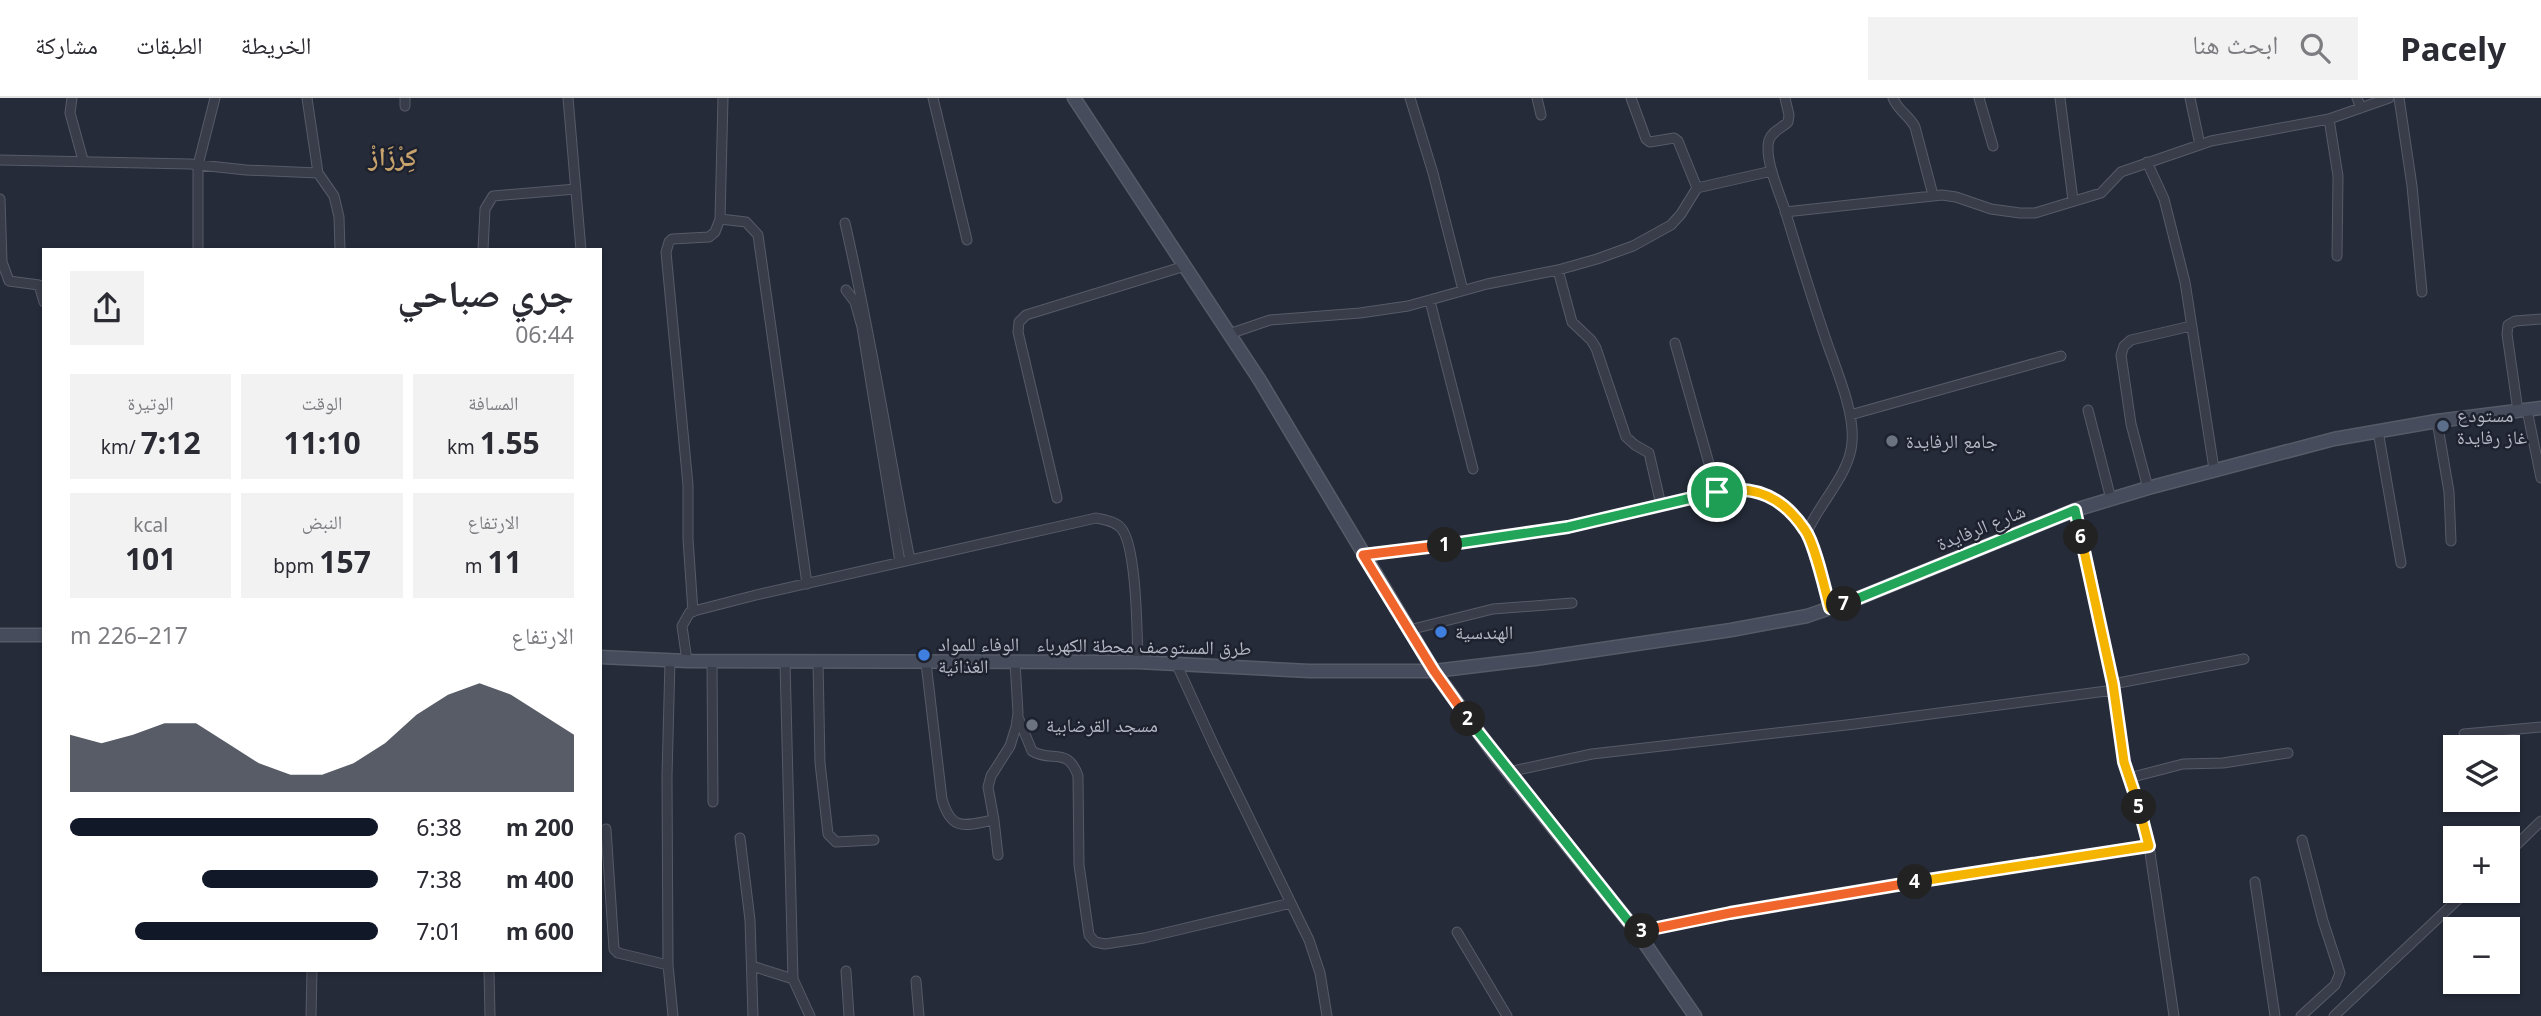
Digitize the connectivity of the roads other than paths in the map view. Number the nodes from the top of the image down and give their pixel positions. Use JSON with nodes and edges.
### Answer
{"nodes":[{"id":1,"x":72,"y":98,"type":"edge"},
{"id":2,"x":215,"y":98,"type":"edge"},
{"id":3,"x":307,"y":98,"type":"edge"},
{"id":4,"x":568,"y":98,"type":"edge"},
{"id":5,"x":723,"y":98,"type":"edge"},
{"id":6,"x":933,"y":98,"type":"edge"},
{"id":7,"x":1074,"y":98,"type":"edge"},
{"id":8,"x":1410,"y":98,"type":"edge"},
{"id":9,"x":1537,"y":98,"type":"edge"},
{"id":10,"x":1631,"y":98,"type":"edge"},
{"id":11,"x":1785,"y":98,"type":"edge"},
{"id":12,"x":1893,"y":98,"type":"edge"},
{"id":13,"x":1979,"y":98,"type":"edge"},
{"id":14,"x":2060,"y":98,"type":"edge"},
{"id":15,"x":2190,"y":98,"type":"edge"},
{"id":16,"x":2357,"y":98,"type":"edge"},
{"id":17,"x":2389,"y":98,"type":"edge"},
{"id":18,"x":2399,"y":98,"type":"edge"},
{"id":19,"x":2361,"y":108,"type":"junction"},
{"id":20,"x":1541,"y":115,"type":"dead end"},
{"id":21,"x":2329,"y":119,"type":"junction"},
{"id":22,"x":2200,"y":145,"type":"junction"},
{"id":23,"x":1993,"y":146,"type":"dead end"},
{"id":24,"x":0,"y":160,"type":"edge"},
{"id":25,"x":83,"y":160,"type":"junction"},
{"id":26,"x":2147,"y":162,"type":"junction"},
{"id":27,"x":198,"y":165,"type":"junction"},
{"id":28,"x":1772,"y":171,"type":"junction"},
{"id":29,"x":318,"y":173,"type":"junction"},
{"id":30,"x":1697,"y":188,"type":"junction"},
{"id":31,"x":576,"y":189,"type":"junction"},
{"id":32,"x":1933,"y":195,"type":"junction"},
{"id":33,"x":0,"y":199,"type":"edge"},
{"id":34,"x":2073,"y":200,"type":"junction"},
{"id":35,"x":1785,"y":212,"type":"junction"},
{"id":36,"x":720,"y":219,"type":"junction"},
{"id":37,"x":845,"y":223,"type":"dead end"},
{"id":38,"x":967,"y":240,"type":"dead end"},
{"id":39,"x":198,"y":248,"type":"edge"},
{"id":40,"x":340,"y":248,"type":"edge"},
{"id":41,"x":482,"y":248,"type":"edge"},
{"id":42,"x":581,"y":248,"type":"edge"},
{"id":43,"x":2337,"y":256,"type":"dead end"},
{"id":44,"x":1185,"y":266,"type":"junction"},
{"id":45,"x":1558,"y":270,"type":"junction"},
{"id":46,"x":846,"y":290,"type":"dead end"},
{"id":47,"x":1463,"y":290,"type":"junction"},
{"id":48,"x":2423,"y":292,"type":"dead end"},
{"id":49,"x":42,"y":295,"type":"edge"},
{"id":50,"x":1430,"y":301,"type":"junction"},
{"id":51,"x":2541,"y":319,"type":"edge"},
{"id":52,"x":2191,"y":326,"type":"junction"},
{"id":53,"x":1229,"y":334,"type":"junction"},
{"id":54,"x":1675,"y":343,"type":"dead end"},
{"id":55,"x":2061,"y":356,"type":"dead end"},
{"id":56,"x":2541,"y":408,"type":"edge"},
{"id":57,"x":2088,"y":410,"type":"dead end"},
{"id":58,"x":2523,"y":410,"type":"junction"},
{"id":59,"x":1850,"y":415,"type":"junction"},
{"id":60,"x":2437,"y":421,"type":"junction"},
{"id":61,"x":2378,"y":431,"type":"junction"},
{"id":62,"x":1473,"y":469,"type":"dead end"},
{"id":63,"x":2214,"y":469,"type":"junction"},
{"id":64,"x":2541,"y":478,"type":"edge"},
{"id":65,"x":2148,"y":488,"type":"junction"},
{"id":66,"x":1717,"y":492,"type":"junction"},
{"id":67,"x":1057,"y":498,"type":"dead end"},
{"id":68,"x":2111,"y":499,"type":"junction"},
{"id":69,"x":1661,"y":505,"type":"junction"},
{"id":70,"x":2075,"y":510,"type":"junction"},
{"id":71,"x":1807,"y":532,"type":"junction"},
{"id":72,"x":2451,"y":541,"type":"dead end"},
{"id":73,"x":1363,"y":555,"type":"junction"},
{"id":74,"x":905,"y":561,"type":"junction"},
{"id":75,"x":2401,"y":563,"type":"dead end"},
{"id":76,"x":807,"y":584,"type":"junction"},
{"id":77,"x":1572,"y":603,"type":"dead end"},
{"id":78,"x":1830,"y":608,"type":"junction"},
{"id":79,"x":693,"y":612,"type":"junction"},
{"id":80,"x":1409,"y":630,"type":"junction"},
{"id":81,"x":0,"y":635,"type":"edge"},
{"id":82,"x":42,"y":635,"type":"edge"},
{"id":83,"x":602,"y":657,"type":"edge"},
{"id":84,"x":2244,"y":659,"type":"dead end"},
{"id":85,"x":670,"y":661,"type":"junction"},
{"id":86,"x":687,"y":662,"type":"junction"},
{"id":87,"x":712,"y":662,"type":"junction"},
{"id":88,"x":785,"y":662,"type":"junction"},
{"id":89,"x":818,"y":662,"type":"junction"},
{"id":90,"x":1015,"y":662,"type":"junction"},
{"id":91,"x":1138,"y":662,"type":"junction"},
{"id":92,"x":926,"y":663,"type":"junction"},
{"id":93,"x":1177,"y":663,"type":"junction"},
{"id":94,"x":1434,"y":671,"type":"junction"},
{"id":95,"x":2113,"y":687,"type":"junction"},
{"id":96,"x":1018,"y":717,"type":"junction"},
{"id":97,"x":2541,"y":727,"type":"edge"},
{"id":98,"x":2464,"y":734,"type":"dead end"},
{"id":99,"x":2288,"y":752,"type":"dead end"},
{"id":100,"x":1508,"y":772,"type":"junction"},
{"id":101,"x":2129,"y":778,"type":"junction"},
{"id":102,"x":713,"y":802,"type":"dead end"},
{"id":103,"x":994,"y":820,"type":"junction"},
{"id":104,"x":2541,"y":821,"type":"edge"},
{"id":105,"x":606,"y":829,"type":"dead end"},
{"id":106,"x":740,"y":838,"type":"dead end"},
{"id":107,"x":874,"y":840,"type":"dead end"},
{"id":108,"x":2301,"y":840,"type":"dead end"},
{"id":109,"x":2520,"y":841,"type":"edge"},
{"id":110,"x":2149,"y":846,"type":"junction"},
{"id":111,"x":998,"y":855,"type":"dead end"},
{"id":112,"x":2255,"y":882,"type":"dead end"},
{"id":113,"x":1290,"y":903,"type":"junction"},
{"id":114,"x":2455,"y":903,"type":"edge"},
{"id":115,"x":1457,"y":932,"type":"dead end"},
{"id":116,"x":1637,"y":932,"type":"junction"},
{"id":117,"x":668,"y":965,"type":"junction"},
{"id":118,"x":752,"y":966,"type":"junction"},
{"id":119,"x":846,"y":971,"type":"dead end"},
{"id":120,"x":312,"y":972,"type":"edge"},
{"id":121,"x":489,"y":972,"type":"edge"},
{"id":122,"x":793,"y":979,"type":"junction"},
{"id":123,"x":916,"y":981,"type":"dead end"},
{"id":124,"x":312,"y":1016,"type":"edge"},
{"id":125,"x":490,"y":1016,"type":"edge"},
{"id":126,"x":673,"y":1016,"type":"edge"},
{"id":127,"x":752,"y":1016,"type":"edge"},
{"id":128,"x":810,"y":1016,"type":"edge"},
{"id":129,"x":849,"y":1016,"type":"edge"},
{"id":130,"x":919,"y":1016,"type":"edge"},
{"id":131,"x":1327,"y":1016,"type":"edge"},
{"id":132,"x":1507,"y":1016,"type":"edge"},
{"id":133,"x":1695,"y":1016,"type":"edge"},
{"id":134,"x":2174,"y":1016,"type":"edge"},
{"id":135,"x":2275,"y":1016,"type":"edge"},
{"id":136,"x":2301,"y":1016,"type":"edge"},
{"id":137,"x":2334,"y":1016,"type":"edge"}],
"edges":[{"from":1,"to":25,"type":"street"},
{"from":2,"to":27,"type":"street"},
{"from":3,"to":29,"type":"street"},
{"from":4,"to":31,"type":"street"},
{"from":5,"to":36,"type":"street"},
{"from":6,"to":38,"type":"street"},
{"from":7,"to":44,"type":"street"},
{"from":8,"to":47,"type":"street"},
{"from":9,"to":20,"type":"street"},
{"from":10,"to":30,"type":"street"},
{"from":11,"to":28,"type":"street"},
{"from":12,"to":32,"type":"street"},
{"from":13,"to":23,"type":"street"},
{"from":14,"to":34,"type":"street"},
{"from":15,"to":22,"type":"street"},
{"from":16,"to":19,"type":"street"},
{"from":17,"to":19,"type":"street"},
{"from":18,"to":48,"type":"street"},
{"from":19,"to":21,"type":"street"},
{"from":21,"to":22,"type":"street"},
{"from":21,"to":43,"type":"street"},
{"from":22,"to":26,"type":"street"},
{"from":24,"to":25,"type":"street"},
{"from":25,"to":27,"type":"street"},
{"from":26,"to":34,"type":"street"},
{"from":26,"to":52,"type":"street"},
{"from":27,"to":29,"type":"street"},
{"from":27,"to":39,"type":"street"},
{"from":28,"to":30,"type":"street"},
{"from":28,"to":35,"type":"street"},
{"from":29,"to":40,"type":"street"},
{"from":30,"to":45,"type":"street"},
{"from":31,"to":41,"type":"street"},
{"from":31,"to":42,"type":"street"},
{"from":32,"to":34,"type":"street"},
{"from":32,"to":35,"type":"street"},
{"from":33,"to":49,"type":"street"},
{"from":35,"to":59,"type":"street"},
{"from":36,"to":76,"type":"street"},
{"from":36,"to":79,"type":"street"},
{"from":37,"to":74,"type":"street"},
{"from":44,"to":53,"type":"street"},
{"from":44,"to":67,"type":"street"},
{"from":45,"to":47,"type":"street"},
{"from":45,"to":69,"type":"street"},
{"from":46,"to":74,"type":"street"},
{"from":47,"to":50,"type":"street"},
{"from":50,"to":53,"type":"street"},
{"from":50,"to":62,"type":"street"},
{"from":51,"to":58,"type":"street"},
{"from":52,"to":63,"type":"street"},
{"from":52,"to":65,"type":"street"},
{"from":53,"to":73,"type":"street"},
{"from":54,"to":66,"type":"street"},
{"from":55,"to":59,"type":"street"},
{"from":56,"to":58,"type":"street","name":"شارع الرفايدة"},
{"from":57,"to":68,"type":"street"},
{"from":58,"to":60,"type":"street","name":"شارع الرفايدة"},
{"from":58,"to":64,"type":"street"},
{"from":59,"to":71,"type":"street"},
{"from":60,"to":61,"type":"street","name":"شارع الرفايدة"},
{"from":60,"to":72,"type":"street"},
{"from":61,"to":63,"type":"street","name":"شارع الرفايدة"},
{"from":61,"to":75,"type":"street"},
{"from":63,"to":65,"type":"street","name":"شارع الرفايدة"},
{"from":65,"to":68,"type":"street","name":"شارع الرفايدة"},
{"from":66,"to":69,"type":"street"},
{"from":66,"to":71,"type":"street"},
{"from":68,"to":70,"type":"street","name":"شارع الرفايدة"},
{"from":69,"to":73,"type":"street"},
{"from":70,"to":78,"type":"street","name":"شارع الرفايدة"},
{"from":70,"to":95,"type":"street"},
{"from":71,"to":78,"type":"street"},
{"from":73,"to":80,"type":"street"},
{"from":74,"to":76,"type":"street"},
{"from":74,"to":91,"type":"street"},
{"from":76,"to":79,"type":"street"},
{"from":77,"to":80,"type":"street"},
{"from":78,"to":94,"type":"street","name":"شارع الرفايدة"},
{"from":79,"to":86,"type":"street"},
{"from":80,"to":94,"type":"street"},
{"from":81,"to":82,"type":"street"},
{"from":83,"to":85,"type":"street","name":"طرق المستوصف محطة الكهرباء"},
{"from":84,"to":95,"type":"street"},
{"from":85,"to":86,"type":"street","name":"طرق المستوصف محطة الكهرباء"},
{"from":85,"to":117,"type":"street"},
{"from":86,"to":87,"type":"street","name":"طرق المستوصف محطة الكهرباء"},
{"from":87,"to":88,"type":"street","name":"طرق المستوصف محطة الكهرباء"},
{"from":87,"to":102,"type":"street"},
{"from":88,"to":89,"type":"street","name":"طرق المستوصف محطة الكهرباء"},
{"from":88,"to":122,"type":"street"},
{"from":89,"to":92,"type":"street","name":"طرق المستوصف محطة الكهرباء"},
{"from":89,"to":107,"type":"street"},
{"from":90,"to":91,"type":"street","name":"طرق المستوصف محطة الكهرباء"},
{"from":90,"to":92,"type":"street","name":"طرق المستوصف محطة الكهرباء"},
{"from":90,"to":96,"type":"street"},
{"from":91,"to":93,"type":"street","name":"طرق المستوصف محطة الكهرباء"},
{"from":92,"to":103,"type":"street"},
{"from":93,"to":94,"type":"street","name":"طرق المستوصف محطة الكهرباء"},
{"from":93,"to":113,"type":"street"},
{"from":94,"to":100,"type":"street"},
{"from":95,"to":100,"type":"street"},
{"from":95,"to":101,"type":"street"},
{"from":96,"to":103,"type":"street"},
{"from":96,"to":113,"type":"street"},
{"from":97,"to":98,"type":"street"},
{"from":99,"to":101,"type":"street"},
{"from":100,"to":116,"type":"street"},
{"from":101,"to":110,"type":"street"},
{"from":103,"to":111,"type":"street"},
{"from":104,"to":109,"type":"street"},
{"from":105,"to":117,"type":"street"},
{"from":106,"to":118,"type":"street"},
{"from":108,"to":136,"type":"street"},
{"from":110,"to":116,"type":"street"},
{"from":110,"to":134,"type":"street"},
{"from":112,"to":135,"type":"street"},
{"from":113,"to":131,"type":"street"},
{"from":114,"to":137,"type":"street"},
{"from":115,"to":132,"type":"street"},
{"from":116,"to":133,"type":"street"},
{"from":117,"to":126,"type":"street"},
{"from":118,"to":122,"type":"street"},
{"from":118,"to":127,"type":"street"},
{"from":119,"to":129,"type":"street"},
{"from":120,"to":124,"type":"street"},
{"from":121,"to":125,"type":"street"},
{"from":122,"to":128,"type":"street"},
{"from":123,"to":130,"type":"street"}]}
